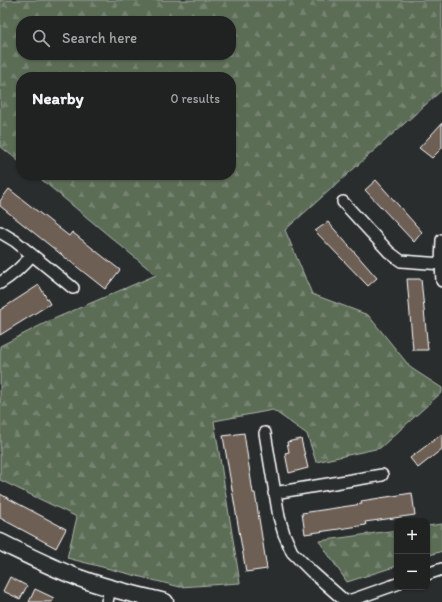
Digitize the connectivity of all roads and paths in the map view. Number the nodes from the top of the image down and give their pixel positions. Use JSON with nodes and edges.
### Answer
{"nodes":[{"id":1,"x":344,"y":202,"type":"dead end"},
{"id":2,"x":0,"y":232,"type":"edge"},
{"id":3,"x":442,"y":240,"type":"edge"},
{"id":4,"x":32,"y":255,"type":"junction"},
{"id":5,"x":441,"y":264,"type":"edge"},
{"id":6,"x":442,"y":281,"type":"edge"},
{"id":7,"x":0,"y":283,"type":"edge"},
{"id":8,"x":74,"y":288,"type":"dead end"},
{"id":9,"x":265,"y":433,"type":"dead end"},
{"id":10,"x":382,"y":475,"type":"dead end"},
{"id":11,"x":274,"y":493,"type":"junction"},
{"id":12,"x":0,"y":542,"type":"edge"},
{"id":13,"x":442,"y":569,"type":"edge"},
{"id":14,"x":430,"y":573,"type":"edge"},
{"id":15,"x":394,"y":585,"type":"edge"},
{"id":16,"x":109,"y":595,"type":"edge"},
{"id":17,"x":165,"y":602,"type":"edge"},
{"id":18,"x":346,"y":602,"type":"edge"}],
"edges":[{"from":1,"to":5,"type":"street"},
{"from":2,"to":4,"type":"street"},
{"from":3,"to":5,"type":"street"},
{"from":4,"to":7,"type":"street"},
{"from":4,"to":8,"type":"street"},
{"from":5,"to":6,"type":"street"},
{"from":9,"to":11,"type":"street"},
{"from":10,"to":11,"type":"street"},
{"from":11,"to":18,"type":"street"},
{"from":12,"to":16,"type":"street"},
{"from":13,"to":14,"type":"street"},
{"from":15,"to":18,"type":"street"},
{"from":16,"to":17,"type":"street"}]}
